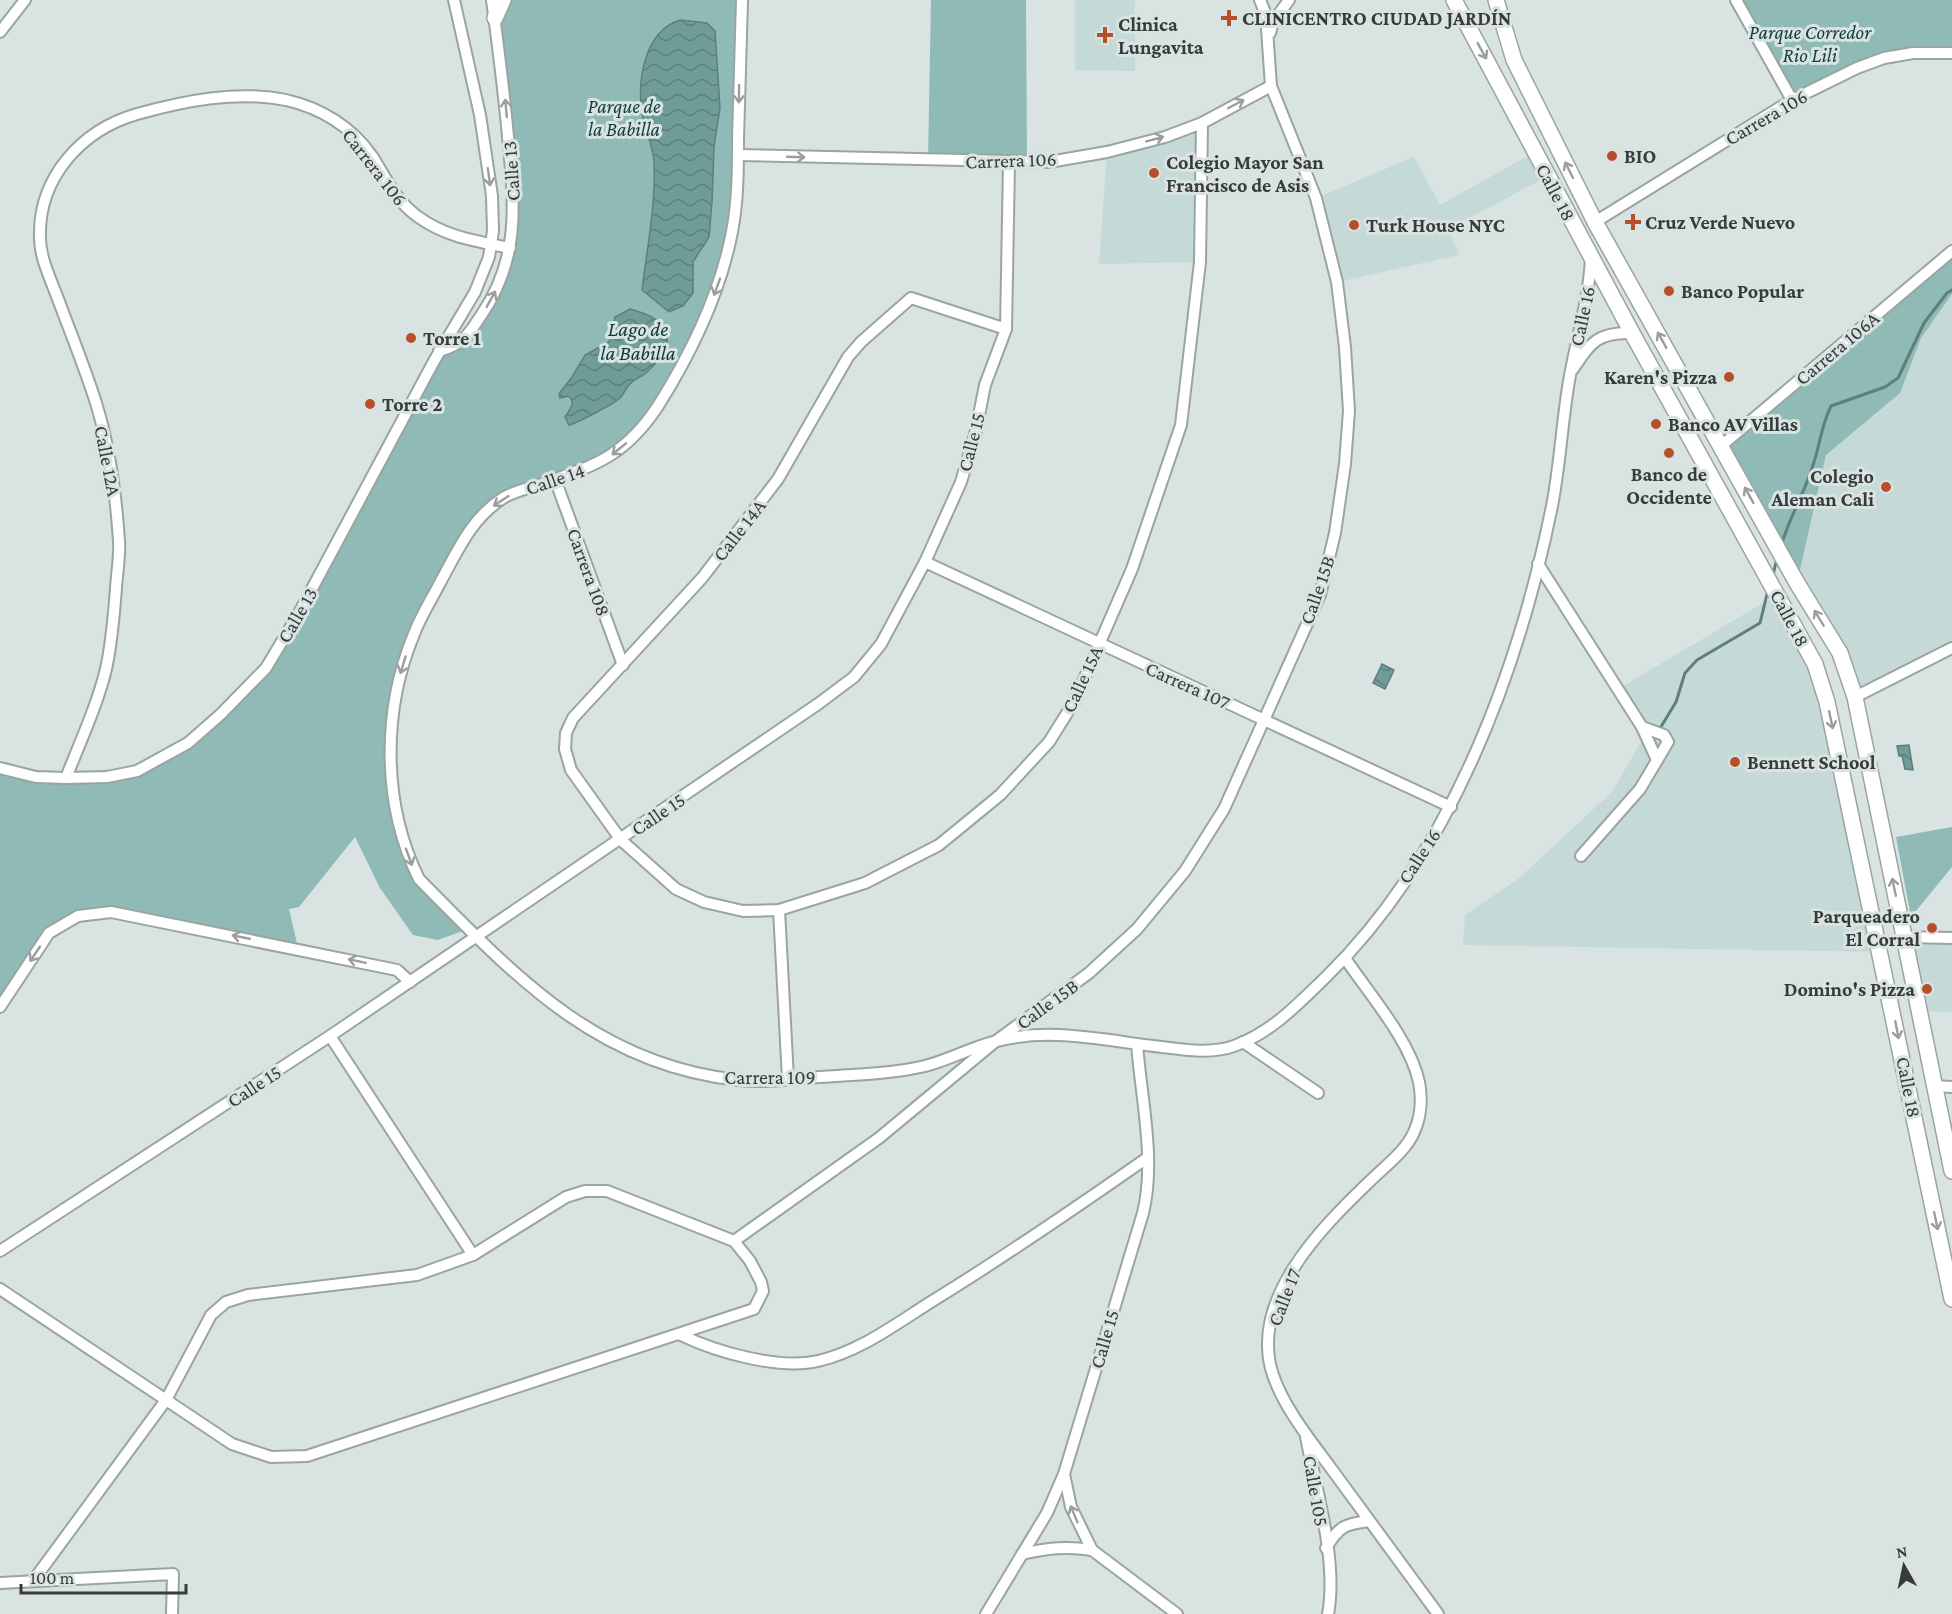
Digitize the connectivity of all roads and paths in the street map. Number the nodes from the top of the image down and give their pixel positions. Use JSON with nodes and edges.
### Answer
{"nodes":[{"id":1,"x":25,"y":0,"type":"edge"},
{"id":2,"x":454,"y":0,"type":"edge"},
{"id":3,"x":492,"y":0,"type":"edge"},
{"id":4,"x":503,"y":0,"type":"edge"},
{"id":5,"x":742,"y":0,"type":"edge"},
{"id":6,"x":1260,"y":0,"type":"edge"},
{"id":7,"x":1289,"y":0,"type":"edge"},
{"id":8,"x":1454,"y":0,"type":"edge"},
{"id":9,"x":1496,"y":0,"type":"edge"},
{"id":10,"x":1736,"y":0,"type":"edge"},
{"id":11,"x":495,"y":18,"type":"junction"},
{"id":12,"x":0,"y":32,"type":"edge"},
{"id":13,"x":1268,"y":39,"type":"junction"},
{"id":14,"x":1952,"y":53,"type":"edge"},
{"id":15,"x":1270,"y":86,"type":"junction"},
{"id":16,"x":1792,"y":100,"type":"junction"},
{"id":17,"x":1202,"y":123,"type":"junction"},
{"id":18,"x":70,"y":153,"type":"joint"},
{"id":19,"x":738,"y":155,"type":"junction"},
{"id":20,"x":1009,"y":163,"type":"junction"},
{"id":21,"x":1595,"y":222,"type":"junction"},
{"id":22,"x":492,"y":244,"type":"junction"},
{"id":23,"x":510,"y":248,"type":"junction"},
{"id":24,"x":1952,"y":251,"type":"edge"},
{"id":25,"x":1591,"y":257,"type":"junction"},
{"id":26,"x":1006,"y":329,"type":"junction"},
{"id":27,"x":1632,"y":333,"type":"junction"},
{"id":28,"x":440,"y":351,"type":"junction"},
{"id":29,"x":1570,"y":374,"type":"junction"},
{"id":30,"x":1721,"y":446,"type":"junction"},
{"id":31,"x":555,"y":479,"type":"junction"},
{"id":32,"x":925,"y":562,"type":"junction"},
{"id":33,"x":1538,"y":564,"type":"junction"},
{"id":34,"x":1098,"y":645,"type":"junction"},
{"id":35,"x":1951,"y":652,"type":"edge"},
{"id":36,"x":623,"y":665,"type":"junction"},
{"id":37,"x":1855,"y":697,"type":"junction"},
{"id":38,"x":1263,"y":719,"type":"junction"},
{"id":39,"x":1644,"y":728,"type":"junction"},
{"id":40,"x":1655,"y":757,"type":"junction"},
{"id":41,"x":0,"y":768,"type":"edge"},
{"id":42,"x":66,"y":778,"type":"junction"},
{"id":43,"x":1451,"y":807,"type":"junction"},
{"id":44,"x":621,"y":840,"type":"junction"},
{"id":45,"x":1581,"y":856,"type":"dead end"},
{"id":46,"x":779,"y":910,"type":"junction"},
{"id":47,"x":475,"y":936,"type":"junction"},
{"id":48,"x":1904,"y":937,"type":"junction"},
{"id":49,"x":1952,"y":938,"type":"edge"},
{"id":50,"x":1345,"y":958,"type":"junction"},
{"id":51,"x":410,"y":982,"type":"junction"},
{"id":52,"x":0,"y":1007,"type":"edge"},
{"id":53,"x":330,"y":1036,"type":"junction"},
{"id":54,"x":996,"y":1041,"type":"junction"},
{"id":55,"x":1243,"y":1042,"type":"junction"},
{"id":56,"x":1137,"y":1044,"type":"junction"},
{"id":57,"x":788,"y":1079,"type":"junction"},
{"id":58,"x":1934,"y":1086,"type":"junction"},
{"id":59,"x":1952,"y":1087,"type":"edge"},
{"id":60,"x":1318,"y":1093,"type":"dead end"},
{"id":61,"x":1147,"y":1158,"type":"junction"},
{"id":62,"x":1952,"y":1171,"type":"edge"},
{"id":63,"x":734,"y":1241,"type":"junction"},
{"id":64,"x":0,"y":1251,"type":"edge"},
{"id":65,"x":473,"y":1255,"type":"junction"},
{"id":66,"x":0,"y":1289,"type":"edge"},
{"id":67,"x":1952,"y":1299,"type":"edge"},
{"id":68,"x":681,"y":1335,"type":"junction"},
{"id":69,"x":166,"y":1400,"type":"junction"},
{"id":70,"x":1306,"y":1433,"type":"junction"},
{"id":71,"x":1064,"y":1474,"type":"junction"},
{"id":72,"x":1369,"y":1521,"type":"junction"},
{"id":73,"x":1326,"y":1548,"type":"junction"},
{"id":74,"x":1092,"y":1550,"type":"junction"},
{"id":75,"x":1022,"y":1554,"type":"junction"},
{"id":76,"x":33,"y":1581,"type":"junction"},
{"id":77,"x":0,"y":1583,"type":"edge"},
{"id":78,"x":172,"y":1614,"type":"edge"},
{"id":79,"x":986,"y":1614,"type":"edge"},
{"id":80,"x":1177,"y":1614,"type":"edge"},
{"id":81,"x":1328,"y":1614,"type":"edge"},
{"id":82,"x":1438,"y":1614,"type":"edge"}],
"edges":[{"from":1,"to":12,"type":"street"},
{"from":2,"to":22,"type":"street","name":"Calle 13","one_way":true},
{"from":3,"to":11,"type":"street","name":"Calle 13"},
{"from":4,"to":11,"type":"main road"},
{"from":5,"to":19,"type":"street","name":"Calle 14","one_way":true},
{"from":6,"to":13,"type":"street","name":"Calle 15B"},
{"from":7,"to":13,"type":"street","name":"Calle 15B"},
{"from":8,"to":25,"type":"main road","name":"Calle 18","one_way":true},
{"from":21,"to":9,"type":"main road","name":"Calle 18","one_way":true},
{"from":10,"to":16,"type":"street"},
{"from":23,"to":11,"type":"street","name":"Calle 13","one_way":true},
{"from":13,"to":15,"type":"street","name":"Calle 15B"},
{"from":14,"to":16,"type":"street","name":"Carrera 106"},
{"from":17,"to":15,"type":"street","name":"Carrera 106","one_way":true},
{"from":15,"to":38,"type":"street","name":"Calle 15B"},
{"from":16,"to":21,"type":"street","name":"Carrera 106"},
{"from":20,"to":17,"type":"street","name":"Carrera 106","one_way":true},
{"from":17,"to":34,"type":"street","name":"Calle 15A"},
{"from":18,"to":22,"type":"street","name":"Carrera 106"},
{"from":18,"to":42,"type":"street","name":"Calle 12A"},
{"from":19,"to":20,"type":"street","name":"Carrera 106","one_way":true},
{"from":19,"to":31,"type":"street","name":"Calle 14","one_way":true},
{"from":20,"to":26,"type":"street","name":"Calle 15"},
{"from":30,"to":21,"type":"main road","name":"Calle 18","one_way":true},
{"from":22,"to":23,"type":"street","name":"Carrera 106"},
{"from":22,"to":28,"type":"street","name":"Calle 13"},
{"from":28,"to":23,"type":"street","name":"Calle 13","one_way":true},
{"from":24,"to":30,"type":"street","name":"Carrera 106A"},
{"from":25,"to":27,"type":"main road","name":"Calle 18"},
{"from":25,"to":29,"type":"street","name":"Calle 16"},
{"from":26,"to":32,"type":"street","name":"Calle 15"},
{"from":26,"to":36,"type":"street","name":"Calle 14A"},
{"from":27,"to":29,"type":"street","name":"Calle 16"},
{"from":27,"to":67,"type":"main road","name":"Calle 18","one_way":true},
{"from":28,"to":42,"type":"street","name":"Calle 13"},
{"from":29,"to":33,"type":"street","name":"Calle 16"},
{"from":37,"to":30,"type":"main road","name":"Calle 18","one_way":true},
{"from":31,"to":36,"type":"street","name":"Carrera 108"},
{"from":31,"to":47,"type":"street","name":"Calle 14","one_way":true},
{"from":32,"to":34,"type":"street","name":"Carrera 107"},
{"from":32,"to":44,"type":"street","name":"Calle 15"},
{"from":33,"to":39,"type":"street"},
{"from":33,"to":43,"type":"street","name":"Calle 16"},
{"from":34,"to":38,"type":"street","name":"Carrera 107"},
{"from":34,"to":46,"type":"street","name":"Calle 15A"},
{"from":35,"to":37,"type":"street"},
{"from":36,"to":44,"type":"street","name":"Calle 14A"},
{"from":48,"to":37,"type":"main road","name":"Calle 18","one_way":true},
{"from":38,"to":43,"type":"street","name":"Carrera 107"},
{"from":38,"to":54,"type":"street","name":"Calle 15B"},
{"from":39,"to":40,"type":"street"},
{"from":39,"to":40,"type":"street"},
{"from":40,"to":45,"type":"street"},
{"from":41,"to":42,"type":"street"},
{"from":43,"to":50,"type":"street","name":"Calle 16"},
{"from":44,"to":46,"type":"street","name":"Calle 15A"},
{"from":44,"to":47,"type":"street","name":"Calle 15"},
{"from":46,"to":57,"type":"street"},
{"from":47,"to":51,"type":"street","name":"Calle 15"},
{"from":47,"to":57,"type":"street","name":"Carrera 109"},
{"from":48,"to":49,"type":"street"},
{"from":48,"to":58,"type":"main road","name":"Calle 18"},
{"from":50,"to":55,"type":"street","name":"Calle 16"},
{"from":50,"to":70,"type":"street","name":"Calle 17"},
{"from":51,"to":52,"type":"street","one_way":true},
{"from":51,"to":53,"type":"street","name":"Calle 15"},
{"from":53,"to":64,"type":"street","name":"Calle 15"},
{"from":53,"to":65,"type":"street"},
{"from":54,"to":56,"type":"street","name":"Calle 16"},
{"from":54,"to":57,"type":"street","name":"Carrera 109"},
{"from":54,"to":63,"type":"street"},
{"from":55,"to":56,"type":"street","name":"Calle 16"},
{"from":55,"to":60,"type":"street"},
{"from":56,"to":61,"type":"street","name":"Calle 15"},
{"from":58,"to":59,"type":"street"},
{"from":58,"to":62,"type":"main road","name":"Calle 18"},
{"from":61,"to":68,"type":"street"},
{"from":61,"to":71,"type":"street","name":"Calle 15"},
{"from":63,"to":65,"type":"street"},
{"from":63,"to":68,"type":"street"},
{"from":65,"to":69,"type":"street"},
{"from":66,"to":69,"type":"street"},
{"from":68,"to":69,"type":"street"},
{"from":69,"to":76,"type":"street"},
{"from":70,"to":72,"type":"street","name":"Calle 17"},
{"from":70,"to":73,"type":"street","name":"Calle 105"},
{"from":74,"to":71,"type":"street","one_way":true},
{"from":71,"to":75,"type":"street","name":"Calle 15"},
{"from":72,"to":73,"type":"street","name":"Calle 105"},
{"from":72,"to":82,"type":"street","name":"Calle 17"},
{"from":73,"to":81,"type":"street","name":"Calle 105"},
{"from":74,"to":75,"type":"street"},
{"from":74,"to":80,"type":"street"},
{"from":75,"to":79,"type":"street","name":"Calle 15"},
{"from":76,"to":77,"type":"street"},
{"from":76,"to":78,"type":"street"}]}
